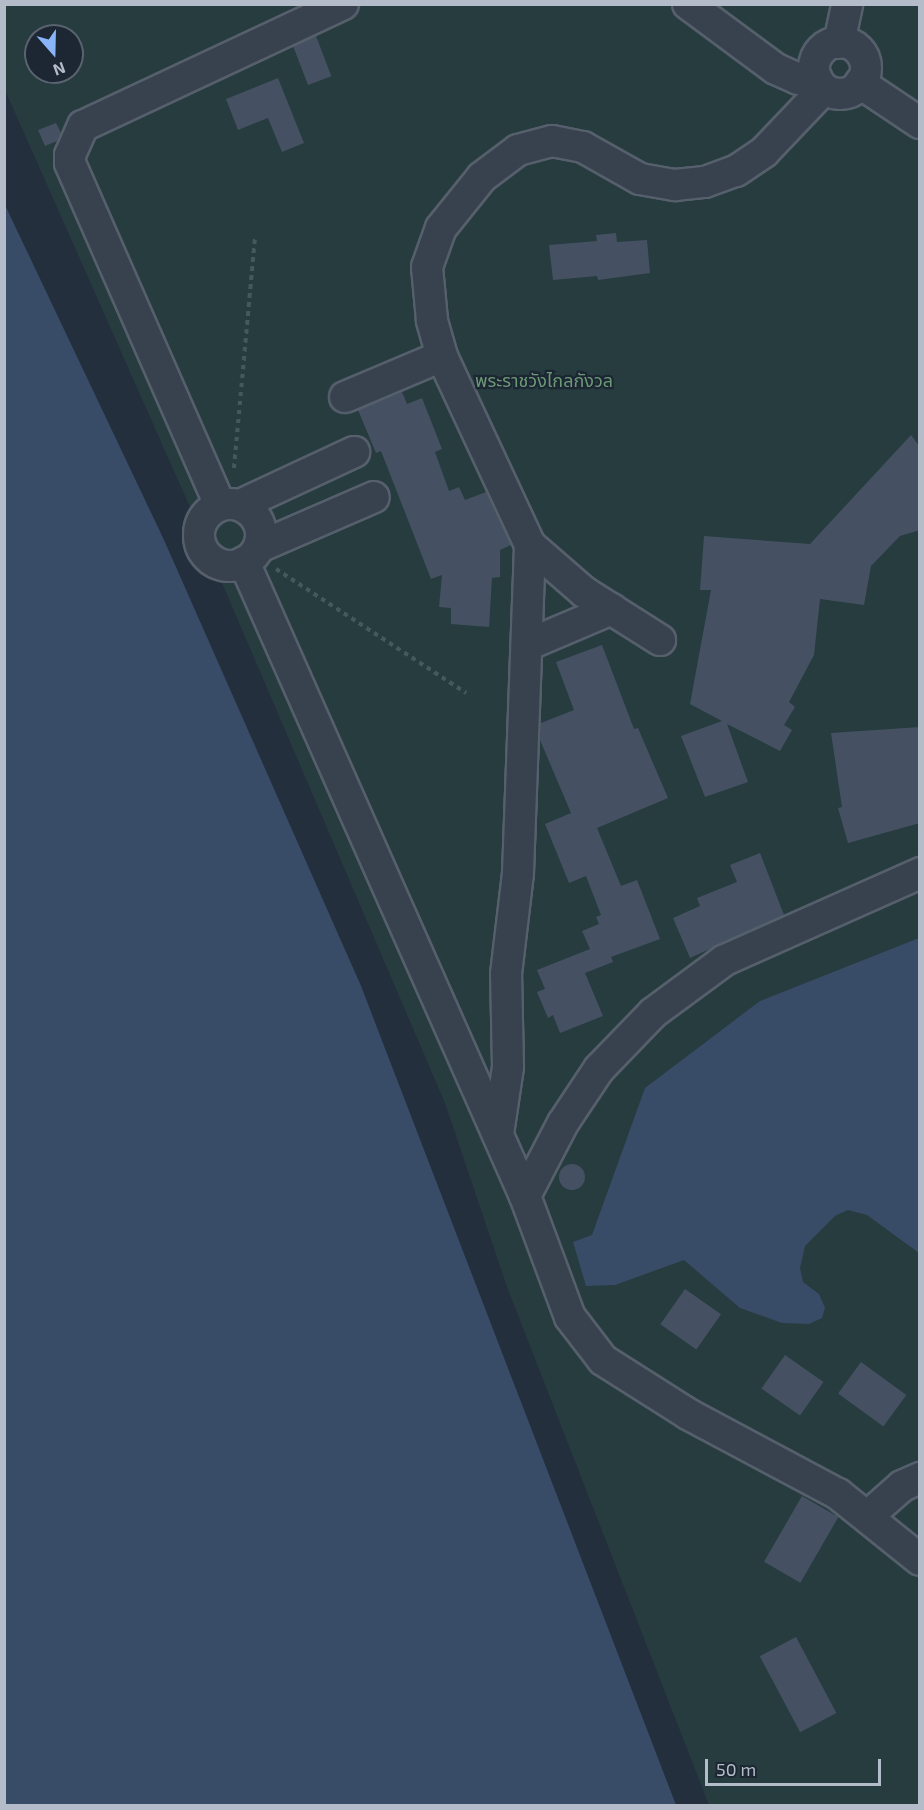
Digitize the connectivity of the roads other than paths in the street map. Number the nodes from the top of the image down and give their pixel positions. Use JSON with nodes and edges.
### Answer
{"nodes":[{"id":1,"x":343,"y":4,"type":"edge"},
{"id":2,"x":688,"y":4,"type":"edge"},
{"id":3,"x":847,"y":4,"type":"edge"},
{"id":4,"x":839,"y":43,"type":"junction"},
{"id":5,"x":860,"y":83,"type":"junction"},
{"id":6,"x":821,"y":84,"type":"junction"},
{"id":7,"x":920,"y":123,"type":"edge"},
{"id":8,"x":442,"y":356,"type":"junction"},
{"id":9,"x":345,"y":398,"type":"dead end"},
{"id":10,"x":354,"y":452,"type":"dead end"},
{"id":11,"x":374,"y":497,"type":"dead end"},
{"id":12,"x":230,"y":505,"type":"junction"},
{"id":13,"x":530,"y":545,"type":"junction"},
{"id":14,"x":252,"y":555,"type":"junction"},
{"id":15,"x":612,"y":609,"type":"junction"},
{"id":16,"x":660,"y":640,"type":"dead end"},
{"id":17,"x":527,"y":645,"type":"junction"},
{"id":18,"x":920,"y":873,"type":"edge"},
{"id":19,"x":498,"y":1134,"type":"junction"},
{"id":20,"x":525,"y":1196,"type":"junction"},
{"id":21,"x":920,"y":1478,"type":"edge"},
{"id":22,"x":868,"y":1516,"type":"junction"},
{"id":23,"x":920,"y":1560,"type":"edge"}],
"edges":[{"from":1,"to":12,"type":"lane"},
{"from":2,"to":6,"type":"lane"},
{"from":3,"to":4,"type":"lane"},
{"from":4,"to":5,"type":"lane"},
{"from":4,"to":6,"type":"lane"},
{"from":5,"to":6,"type":"lane"},
{"from":5,"to":7,"type":"lane"},
{"from":6,"to":8,"type":"lane"},
{"from":8,"to":9,"type":"lane"},
{"from":8,"to":13,"type":"lane"},
{"from":10,"to":12,"type":"lane"},
{"from":11,"to":14,"type":"lane"},
{"from":12,"to":14,"type":"lane"},
{"from":12,"to":14,"type":"lane"},
{"from":13,"to":15,"type":"lane"},
{"from":13,"to":17,"type":"lane"},
{"from":14,"to":19,"type":"lane"},
{"from":15,"to":16,"type":"lane"},
{"from":15,"to":17,"type":"lane"},
{"from":17,"to":19,"type":"lane"},
{"from":18,"to":20,"type":"lane"},
{"from":19,"to":20,"type":"lane"},
{"from":20,"to":22,"type":"lane"},
{"from":21,"to":22,"type":"lane"},
{"from":22,"to":23,"type":"lane"}]}
